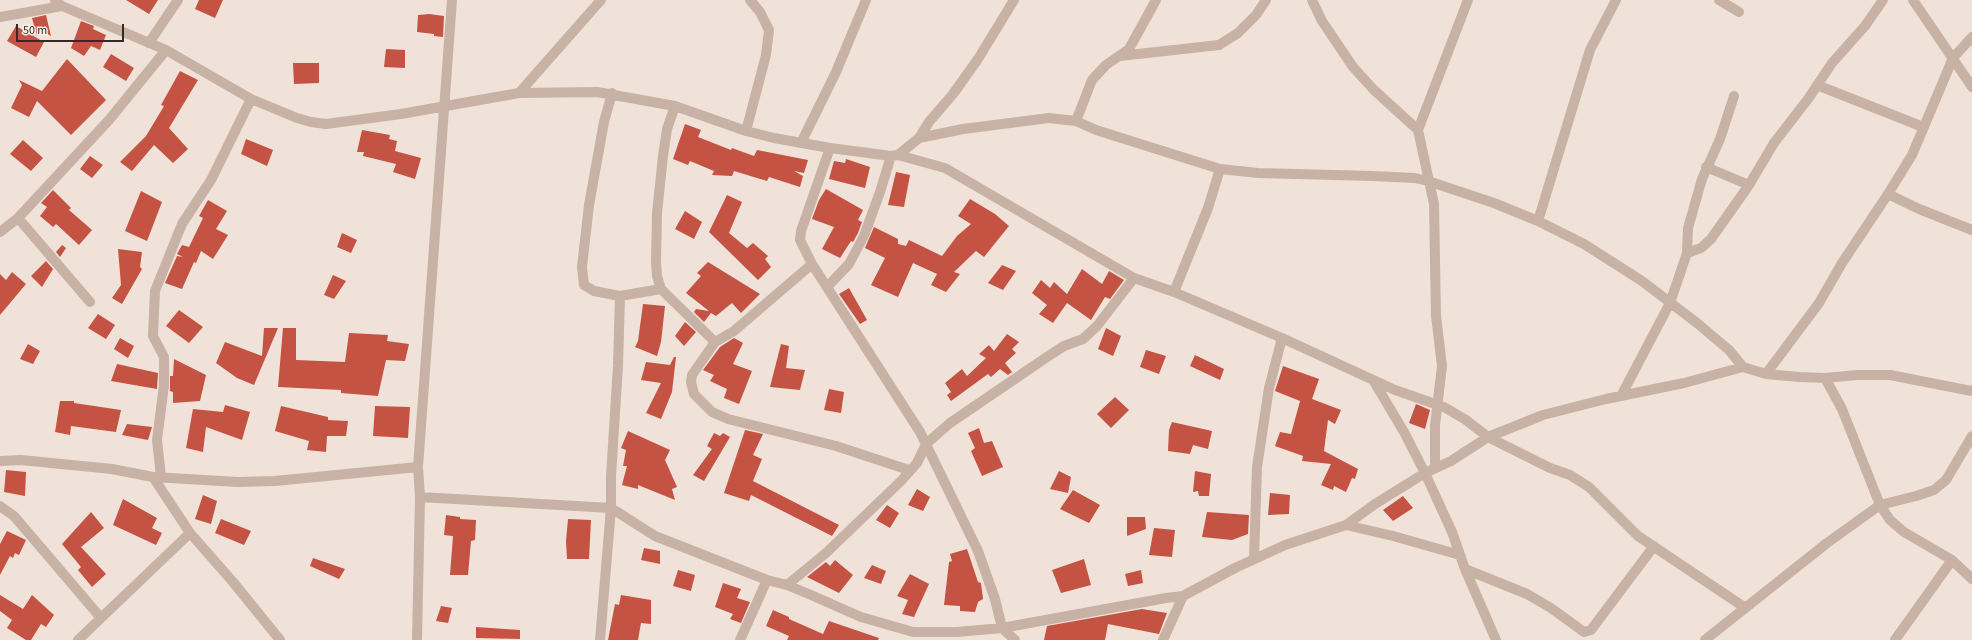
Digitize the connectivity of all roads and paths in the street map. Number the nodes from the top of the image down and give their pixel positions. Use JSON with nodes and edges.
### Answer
{"nodes":[{"id":1,"x":178,"y":0,"type":"edge"},
{"id":2,"x":452,"y":0,"type":"edge"},
{"id":3,"x":601,"y":0,"type":"edge"},
{"id":4,"x":750,"y":0,"type":"edge"},
{"id":5,"x":866,"y":0,"type":"edge"},
{"id":6,"x":1014,"y":0,"type":"edge"},
{"id":7,"x":1156,"y":0,"type":"edge"},
{"id":8,"x":1266,"y":0,"type":"edge"},
{"id":9,"x":1312,"y":0,"type":"edge"},
{"id":10,"x":1468,"y":0,"type":"edge"},
{"id":11,"x":1616,"y":0,"type":"edge"},
{"id":12,"x":1719,"y":0,"type":"edge"},
{"id":13,"x":1883,"y":0,"type":"edge"},
{"id":14,"x":1912,"y":0,"type":"edge"},
{"id":15,"x":58,"y":3,"type":"edge"},
{"id":16,"x":1739,"y":12,"type":"dead end"},
{"id":17,"x":0,"y":17,"type":"edge"},
{"id":18,"x":1972,"y":37,"type":"edge"},
{"id":19,"x":150,"y":43,"type":"junction"},
{"id":20,"x":166,"y":50,"type":"junction"},
{"id":21,"x":1120,"y":56,"type":"junction"},
{"id":22,"x":1953,"y":58,"type":"junction"},
{"id":23,"x":1817,"y":85,"type":"junction"},
{"id":24,"x":1972,"y":87,"type":"edge"},
{"id":25,"x":612,"y":93,"type":"junction"},
{"id":26,"x":519,"y":94,"type":"junction"},
{"id":27,"x":1734,"y":96,"type":"dead end"},
{"id":28,"x":251,"y":99,"type":"junction"},
{"id":29,"x":675,"y":106,"type":"junction"},
{"id":30,"x":443,"y":107,"type":"junction"},
{"id":31,"x":1076,"y":121,"type":"junction"},
{"id":32,"x":1923,"y":127,"type":"junction"},
{"id":33,"x":1418,"y":130,"type":"junction"},
{"id":34,"x":746,"y":131,"type":"junction"},
{"id":35,"x":919,"y":138,"type":"junction"},
{"id":36,"x":802,"y":141,"type":"junction"},
{"id":37,"x":830,"y":148,"type":"junction"},
{"id":38,"x":895,"y":155,"type":"junction"},
{"id":39,"x":1706,"y":167,"type":"junction"},
{"id":40,"x":1220,"y":168,"type":"junction"},
{"id":41,"x":1428,"y":181,"type":"junction"},
{"id":42,"x":1749,"y":185,"type":"junction"},
{"id":43,"x":1888,"y":194,"type":"junction"},
{"id":44,"x":18,"y":218,"type":"junction"},
{"id":45,"x":1538,"y":221,"type":"junction"},
{"id":46,"x":1972,"y":230,"type":"edge"},
{"id":47,"x":0,"y":232,"type":"edge"},
{"id":48,"x":1687,"y":253,"type":"junction"},
{"id":49,"x":812,"y":264,"type":"junction"},
{"id":50,"x":1134,"y":278,"type":"junction"},
{"id":51,"x":828,"y":286,"type":"junction"},
{"id":52,"x":661,"y":289,"type":"junction"},
{"id":53,"x":1174,"y":292,"type":"junction"},
{"id":54,"x":620,"y":296,"type":"junction"},
{"id":55,"x":90,"y":302,"type":"dead end"},
{"id":56,"x":1670,"y":303,"type":"junction"},
{"id":57,"x":1282,"y":338,"type":"junction"},
{"id":58,"x":715,"y":342,"type":"junction"},
{"id":59,"x":1743,"y":367,"type":"junction"},
{"id":60,"x":1766,"y":374,"type":"junction"},
{"id":61,"x":1825,"y":378,"type":"junction"},
{"id":62,"x":1373,"y":380,"type":"junction"},
{"id":63,"x":1972,"y":391,"type":"edge"},
{"id":64,"x":1621,"y":396,"type":"junction"},
{"id":65,"x":1437,"y":405,"type":"junction"},
{"id":66,"x":1488,"y":436,"type":"junction"},
{"id":67,"x":1972,"y":436,"type":"edge"},
{"id":68,"x":926,"y":444,"type":"junction"},
{"id":69,"x":0,"y":461,"type":"edge"},
{"id":70,"x":418,"y":467,"type":"junction"},
{"id":71,"x":1435,"y":468,"type":"junction"},
{"id":72,"x":909,"y":470,"type":"junction"},
{"id":73,"x":1425,"y":473,"type":"junction"},
{"id":74,"x":157,"y":477,"type":"junction"},
{"id":75,"x":420,"y":497,"type":"junction"},
{"id":76,"x":1880,"y":505,"type":"junction"},
{"id":77,"x":0,"y":506,"type":"edge"},
{"id":78,"x":611,"y":508,"type":"junction"},
{"id":79,"x":1346,"y":525,"type":"junction"},
{"id":80,"x":190,"y":533,"type":"junction"},
{"id":81,"x":1654,"y":546,"type":"junction"},
{"id":82,"x":1460,"y":555,"type":"junction"},
{"id":83,"x":1254,"y":558,"type":"junction"},
{"id":84,"x":1952,"y":560,"type":"junction"},
{"id":85,"x":1465,"y":569,"type":"junction"},
{"id":86,"x":1972,"y":579,"type":"edge"},
{"id":87,"x":767,"y":580,"type":"junction"},
{"id":88,"x":787,"y":585,"type":"junction"},
{"id":89,"x":1182,"y":596,"type":"junction"},
{"id":90,"x":1744,"y":607,"type":"junction"},
{"id":91,"x":101,"y":618,"type":"junction"},
{"id":92,"x":1002,"y":628,"type":"junction"},
{"id":93,"x":78,"y":640,"type":"edge"},
{"id":94,"x":280,"y":640,"type":"edge"},
{"id":95,"x":418,"y":640,"type":"edge"},
{"id":96,"x":600,"y":640,"type":"edge"},
{"id":97,"x":740,"y":640,"type":"edge"},
{"id":98,"x":1015,"y":640,"type":"edge"},
{"id":99,"x":1163,"y":640,"type":"edge"},
{"id":100,"x":1496,"y":640,"type":"edge"},
{"id":101,"x":1705,"y":640,"type":"edge"},
{"id":102,"x":1895,"y":640,"type":"edge"}],
"edges":[{"from":1,"to":19,"type":"street"},
{"from":2,"to":30,"type":"street"},
{"from":3,"to":26,"type":"street"},
{"from":4,"to":34,"type":"street"},
{"from":5,"to":36,"type":"street"},
{"from":6,"to":35,"type":"street"},
{"from":7,"to":21,"type":"street"},
{"from":8,"to":21,"type":"street"},
{"from":9,"to":33,"type":"street"},
{"from":10,"to":33,"type":"street"},
{"from":11,"to":45,"type":"street"},
{"from":12,"to":16,"type":"street"},
{"from":13,"to":23,"type":"street"},
{"from":14,"to":22,"type":"street"},
{"from":15,"to":17,"type":"street"},
{"from":15,"to":19,"type":"street"},
{"from":18,"to":22,"type":"street"},
{"from":19,"to":20,"type":"street"},
{"from":20,"to":28,"type":"street"},
{"from":20,"to":44,"type":"street"},
{"from":21,"to":31,"type":"street"},
{"from":22,"to":24,"type":"street"},
{"from":22,"to":32,"type":"street"},
{"from":23,"to":32,"type":"street"},
{"from":23,"to":42,"type":"street"},
{"from":25,"to":26,"type":"street"},
{"from":25,"to":29,"type":"street"},
{"from":25,"to":54,"type":"street"},
{"from":26,"to":30,"type":"street"},
{"from":27,"to":39,"type":"street"},
{"from":28,"to":30,"type":"street"},
{"from":28,"to":74,"type":"street"},
{"from":29,"to":34,"type":"street"},
{"from":29,"to":52,"type":"street"},
{"from":30,"to":70,"type":"street"},
{"from":31,"to":35,"type":"street"},
{"from":31,"to":40,"type":"street"},
{"from":32,"to":43,"type":"street"},
{"from":33,"to":41,"type":"street"},
{"from":34,"to":36,"type":"street"},
{"from":35,"to":38,"type":"street"},
{"from":36,"to":37,"type":"street"},
{"from":37,"to":38,"type":"street"},
{"from":37,"to":49,"type":"street"},
{"from":38,"to":50,"type":"street"},
{"from":38,"to":51,"type":"street"},
{"from":39,"to":42,"type":"street"},
{"from":39,"to":48,"type":"street"},
{"from":40,"to":41,"type":"street"},
{"from":40,"to":53,"type":"street"},
{"from":41,"to":45,"type":"street"},
{"from":41,"to":65,"type":"street"},
{"from":42,"to":48,"type":"street"},
{"from":43,"to":46,"type":"street"},
{"from":43,"to":60,"type":"street"},
{"from":44,"to":47,"type":"street"},
{"from":44,"to":55,"type":"street"},
{"from":45,"to":56,"type":"street"},
{"from":48,"to":56,"type":"street"},
{"from":49,"to":51,"type":"street"},
{"from":49,"to":58,"type":"street"},
{"from":50,"to":53,"type":"street"},
{"from":50,"to":68,"type":"street"},
{"from":51,"to":68,"type":"street"},
{"from":52,"to":54,"type":"street"},
{"from":52,"to":58,"type":"street"},
{"from":53,"to":57,"type":"street"},
{"from":54,"to":78,"type":"street"},
{"from":56,"to":59,"type":"street"},
{"from":56,"to":64,"type":"street"},
{"from":57,"to":62,"type":"street"},
{"from":57,"to":83,"type":"street"},
{"from":58,"to":72,"type":"street"},
{"from":59,"to":60,"type":"street"},
{"from":59,"to":64,"type":"street"},
{"from":60,"to":61,"type":"street"},
{"from":61,"to":63,"type":"street"},
{"from":61,"to":76,"type":"street"},
{"from":62,"to":65,"type":"street"},
{"from":62,"to":73,"type":"street"},
{"from":64,"to":66,"type":"street"},
{"from":65,"to":66,"type":"street"},
{"from":65,"to":71,"type":"street"},
{"from":66,"to":71,"type":"street"},
{"from":66,"to":81,"type":"street"},
{"from":67,"to":76,"type":"street"},
{"from":68,"to":72,"type":"street"},
{"from":68,"to":92,"type":"street"},
{"from":69,"to":74,"type":"street"},
{"from":70,"to":74,"type":"street"},
{"from":70,"to":75,"type":"street"},
{"from":71,"to":73,"type":"street"},
{"from":72,"to":88,"type":"street"},
{"from":73,"to":79,"type":"street"},
{"from":73,"to":82,"type":"street"},
{"from":74,"to":80,"type":"street"},
{"from":75,"to":78,"type":"street"},
{"from":75,"to":95,"type":"street"},
{"from":76,"to":84,"type":"street"},
{"from":76,"to":90,"type":"street"},
{"from":77,"to":91,"type":"street"},
{"from":78,"to":87,"type":"street"},
{"from":78,"to":96,"type":"street"},
{"from":79,"to":82,"type":"street"},
{"from":79,"to":83,"type":"street"},
{"from":80,"to":91,"type":"street"},
{"from":80,"to":94,"type":"street"},
{"from":81,"to":85,"type":"street"},
{"from":81,"to":90,"type":"street"},
{"from":82,"to":85,"type":"street"},
{"from":83,"to":89,"type":"street"},
{"from":84,"to":86,"type":"street"},
{"from":84,"to":102,"type":"street"},
{"from":85,"to":100,"type":"street"},
{"from":87,"to":88,"type":"street"},
{"from":87,"to":97,"type":"street"},
{"from":88,"to":92,"type":"street"},
{"from":89,"to":92,"type":"street"},
{"from":89,"to":99,"type":"street"},
{"from":90,"to":101,"type":"street"},
{"from":91,"to":93,"type":"street"},
{"from":92,"to":98,"type":"street"}]}
